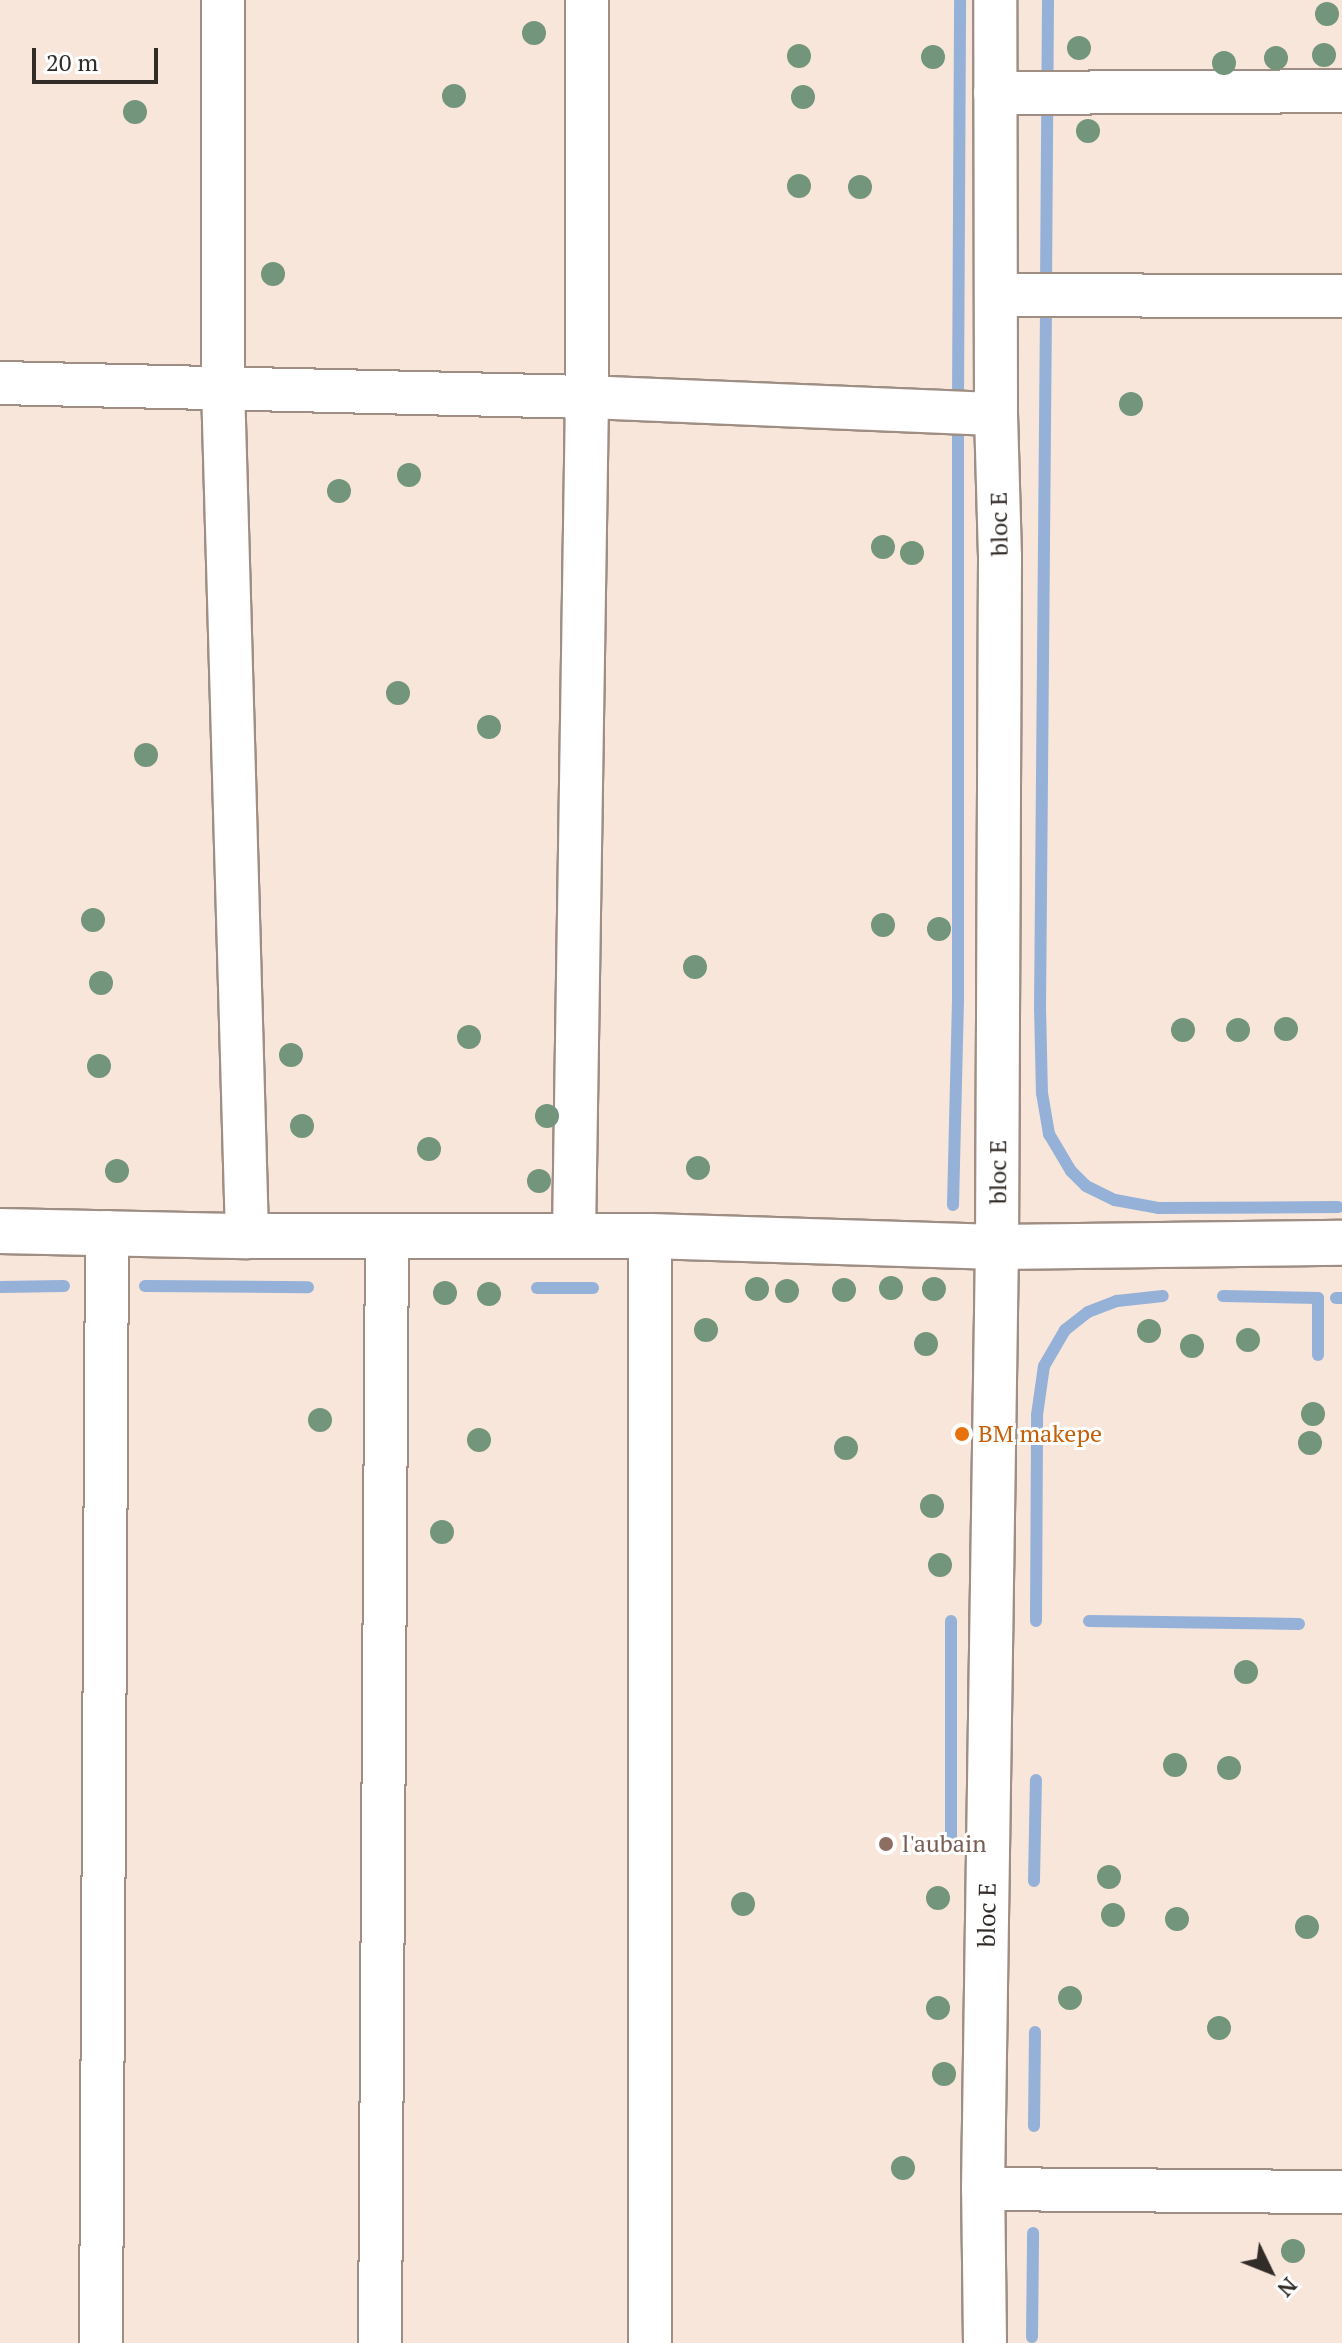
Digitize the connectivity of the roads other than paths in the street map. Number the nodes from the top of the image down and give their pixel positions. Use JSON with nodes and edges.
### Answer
{"nodes":[{"id":1,"x":223,"y":0,"type":"edge"},
{"id":2,"x":587,"y":0,"type":"edge"},
{"id":3,"x":995,"y":0,"type":"edge"},
{"id":4,"x":1342,"y":91,"type":"edge"},
{"id":5,"x":995,"y":93,"type":"junction"},
{"id":6,"x":997,"y":295,"type":"junction"},
{"id":7,"x":1342,"y":296,"type":"edge"},
{"id":8,"x":0,"y":383,"type":"edge"},
{"id":9,"x":223,"y":386,"type":"junction"},
{"id":10,"x":587,"y":397,"type":"junction"},
{"id":11,"x":996,"y":414,"type":"junction"},
{"id":12,"x":0,"y":1231,"type":"edge"},
{"id":13,"x":107,"y":1232,"type":"junction"},
{"id":14,"x":387,"y":1235,"type":"junction"},
{"id":15,"x":574,"y":1235,"type":"junction"},
{"id":16,"x":247,"y":1236,"type":"junction"},
{"id":17,"x":650,"y":1236,"type":"junction"},
{"id":18,"x":1342,"y":1243,"type":"edge"},
{"id":19,"x":997,"y":1247,"type":"junction"},
{"id":20,"x":983,"y":2189,"type":"junction"},
{"id":21,"x":1342,"y":2192,"type":"edge"},
{"id":22,"x":101,"y":2343,"type":"edge"},
{"id":23,"x":380,"y":2343,"type":"edge"},
{"id":24,"x":650,"y":2343,"type":"edge"},
{"id":25,"x":985,"y":2343,"type":"edge"}],
"edges":[{"from":1,"to":9,"type":"street"},
{"from":2,"to":10,"type":"street"},
{"from":3,"to":5,"type":"street","name":"bloc E"},
{"from":4,"to":5,"type":"street"},
{"from":5,"to":6,"type":"street","name":"bloc E"},
{"from":6,"to":7,"type":"street"},
{"from":6,"to":11,"type":"street","name":"bloc E"},
{"from":8,"to":9,"type":"street"},
{"from":9,"to":10,"type":"street"},
{"from":9,"to":16,"type":"street"},
{"from":10,"to":11,"type":"street"},
{"from":10,"to":15,"type":"street"},
{"from":11,"to":19,"type":"street","name":"bloc E"},
{"from":12,"to":13,"type":"street"},
{"from":13,"to":16,"type":"street"},
{"from":13,"to":22,"type":"street"},
{"from":14,"to":15,"type":"street"},
{"from":14,"to":16,"type":"street"},
{"from":14,"to":23,"type":"street"},
{"from":15,"to":17,"type":"street"},
{"from":17,"to":19,"type":"street"},
{"from":17,"to":24,"type":"street"},
{"from":18,"to":19,"type":"street"},
{"from":19,"to":20,"type":"street","name":"bloc E"},
{"from":20,"to":21,"type":"street"},
{"from":20,"to":25,"type":"street","name":"bloc E"}]}
